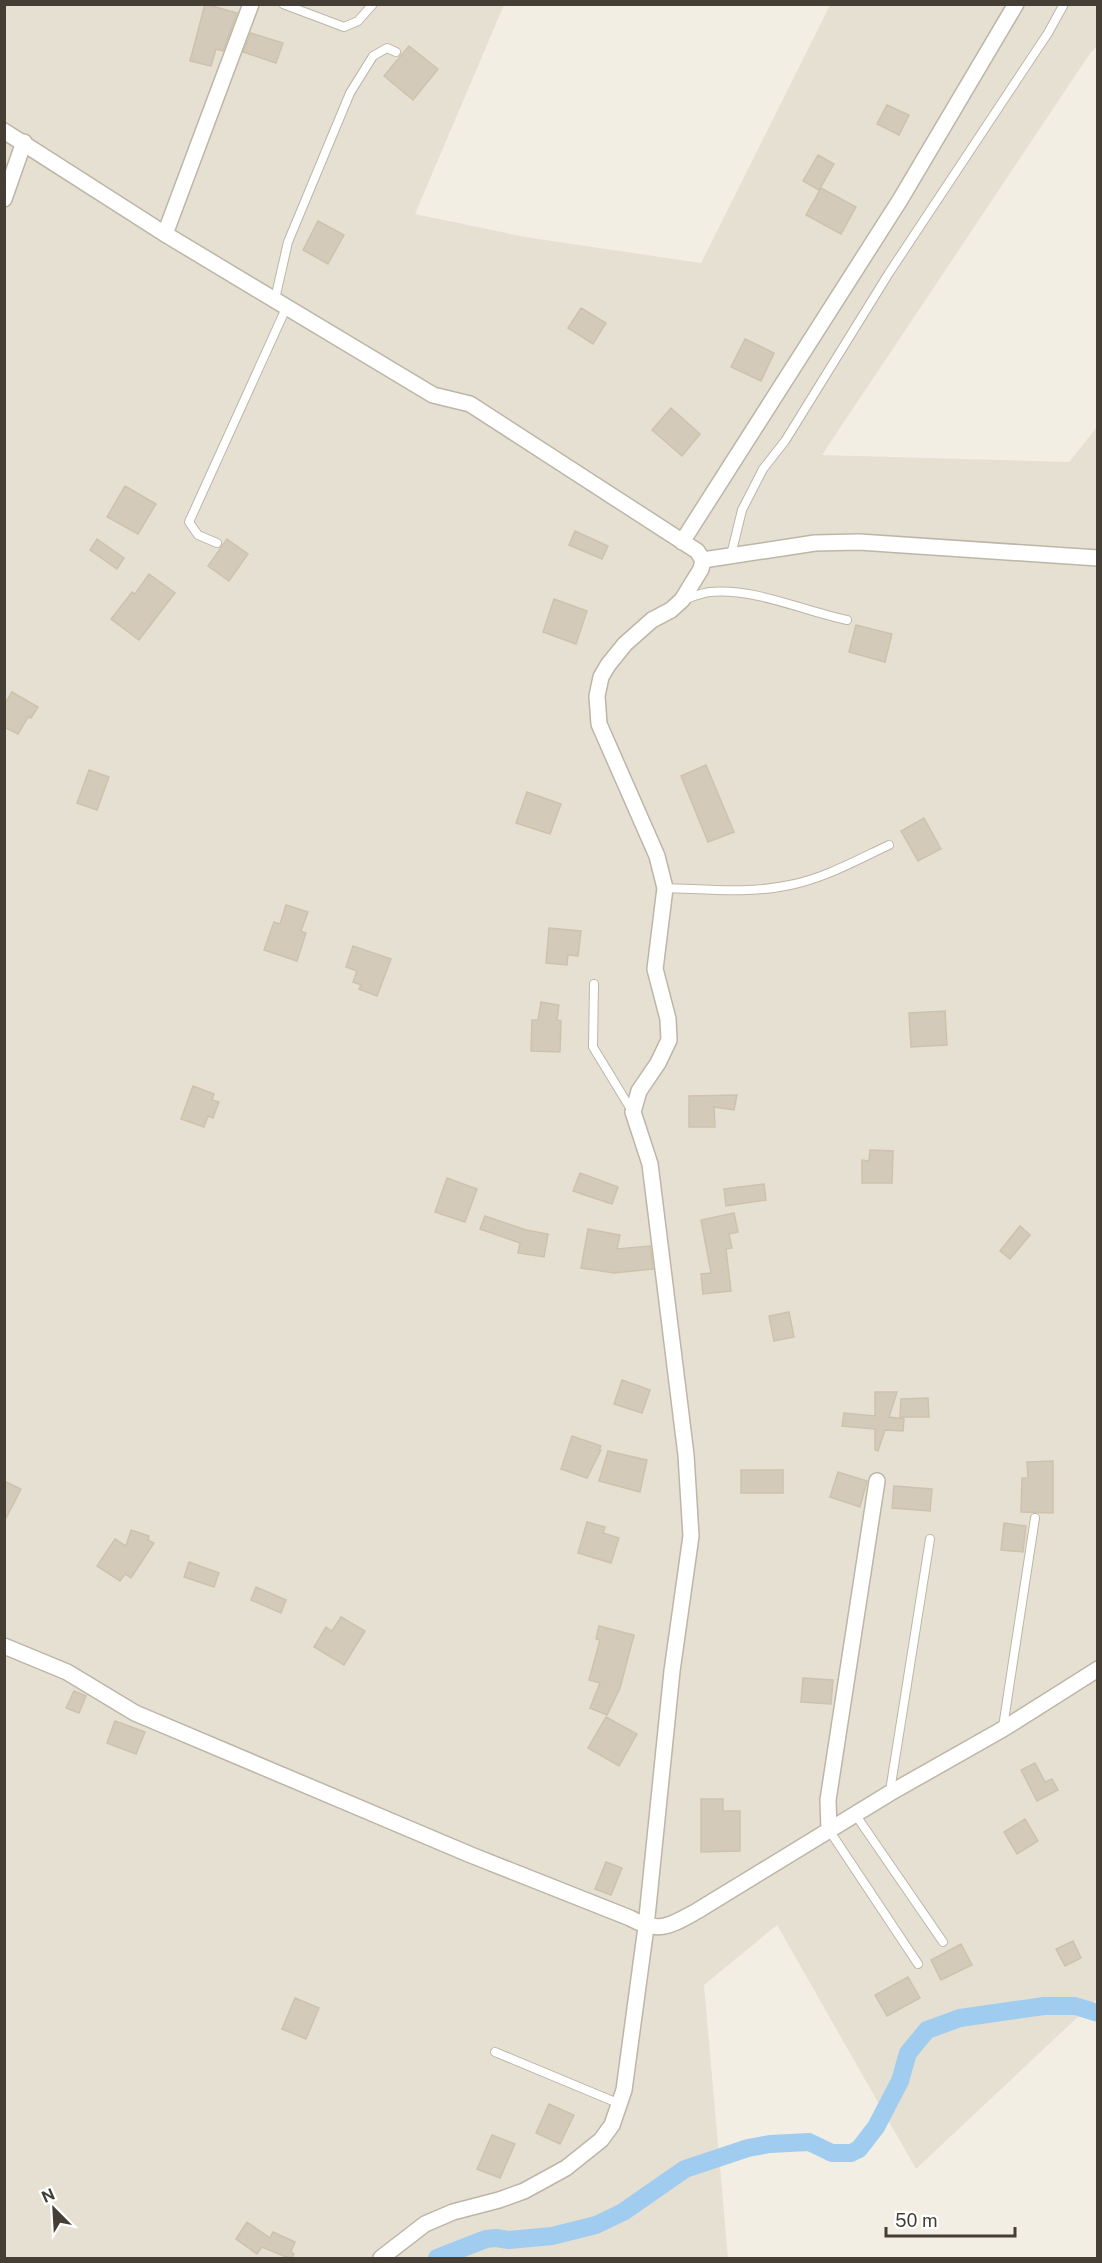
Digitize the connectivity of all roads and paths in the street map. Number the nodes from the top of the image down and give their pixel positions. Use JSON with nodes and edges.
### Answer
{"nodes":[{"id":1,"x":251,"y":4,"type":"edge"},
{"id":2,"x":283,"y":4,"type":"edge"},
{"id":3,"x":373,"y":4,"type":"edge"},
{"id":4,"x":1016,"y":4,"type":"edge"},
{"id":5,"x":1064,"y":4,"type":"edge"},
{"id":6,"x":396,"y":51,"type":"dead end"},
{"id":7,"x":4,"y":131,"type":"edge"},
{"id":8,"x":24,"y":142,"type":"junction"},
{"id":9,"x":4,"y":199,"type":"edge"},
{"id":10,"x":165,"y":234,"type":"junction"},
{"id":11,"x":281,"y":303,"type":"junction"},
{"id":12,"x":682,"y":542,"type":"junction"},
{"id":13,"x":217,"y":543,"type":"dead end"},
{"id":14,"x":731,"y":555,"type":"junction"},
{"id":15,"x":1098,"y":558,"type":"edge"},
{"id":16,"x":703,"y":560,"type":"junction"},
{"id":17,"x":682,"y":600,"type":"junction"},
{"id":18,"x":847,"y":620,"type":"dead end"},
{"id":19,"x":889,"y":845,"type":"dead end"},
{"id":20,"x":665,"y":888,"type":"junction"},
{"id":21,"x":594,"y":984,"type":"dead end"},
{"id":22,"x":633,"y":1112,"type":"junction"},
{"id":23,"x":877,"y":1481,"type":"dead end"},
{"id":24,"x":1035,"y":1518,"type":"dead end"},
{"id":25,"x":930,"y":1539,"type":"dead end"},
{"id":26,"x":4,"y":1646,"type":"edge"},
{"id":27,"x":1098,"y":1669,"type":"edge"},
{"id":28,"x":1003,"y":1729,"type":"junction"},
{"id":29,"x":890,"y":1793,"type":"junction"},
{"id":30,"x":855,"y":1814,"type":"junction"},
{"id":31,"x":829,"y":1830,"type":"junction"},
{"id":32,"x":646,"y":1927,"type":"junction"},
{"id":33,"x":943,"y":1942,"type":"dead end"},
{"id":34,"x":918,"y":1965,"type":"dead end"},
{"id":35,"x":495,"y":2052,"type":"dead end"},
{"id":36,"x":620,"y":2104,"type":"junction"},
{"id":37,"x":381,"y":2259,"type":"edge"}],
"edges":[{"from":1,"to":10,"type":"street"},
{"from":2,"to":3,"type":"lane"},
{"from":4,"to":12,"type":"street"},
{"from":5,"to":14,"type":"lane"},
{"from":6,"to":11,"type":"lane"},
{"from":7,"to":8,"type":"street"},
{"from":8,"to":9,"type":"street"},
{"from":8,"to":10,"type":"street"},
{"from":10,"to":11,"type":"street"},
{"from":11,"to":12,"type":"street"},
{"from":11,"to":13,"type":"lane"},
{"from":12,"to":16,"type":"street"},
{"from":14,"to":15,"type":"street"},
{"from":14,"to":16,"type":"street"},
{"from":16,"to":17,"type":"street"},
{"from":17,"to":18,"type":"lane"},
{"from":17,"to":20,"type":"street"},
{"from":19,"to":20,"type":"lane"},
{"from":20,"to":22,"type":"street"},
{"from":21,"to":22,"type":"lane"},
{"from":22,"to":32,"type":"street"},
{"from":23,"to":31,"type":"street"},
{"from":24,"to":28,"type":"lane"},
{"from":25,"to":29,"type":"lane"},
{"from":26,"to":32,"type":"street"},
{"from":27,"to":28,"type":"street"},
{"from":28,"to":29,"type":"street"},
{"from":29,"to":30,"type":"street"},
{"from":30,"to":31,"type":"street"},
{"from":30,"to":33,"type":"lane"},
{"from":31,"to":32,"type":"street"},
{"from":31,"to":34,"type":"lane"},
{"from":32,"to":36,"type":"street"},
{"from":35,"to":36,"type":"lane"},
{"from":36,"to":37,"type":"street"}]}
